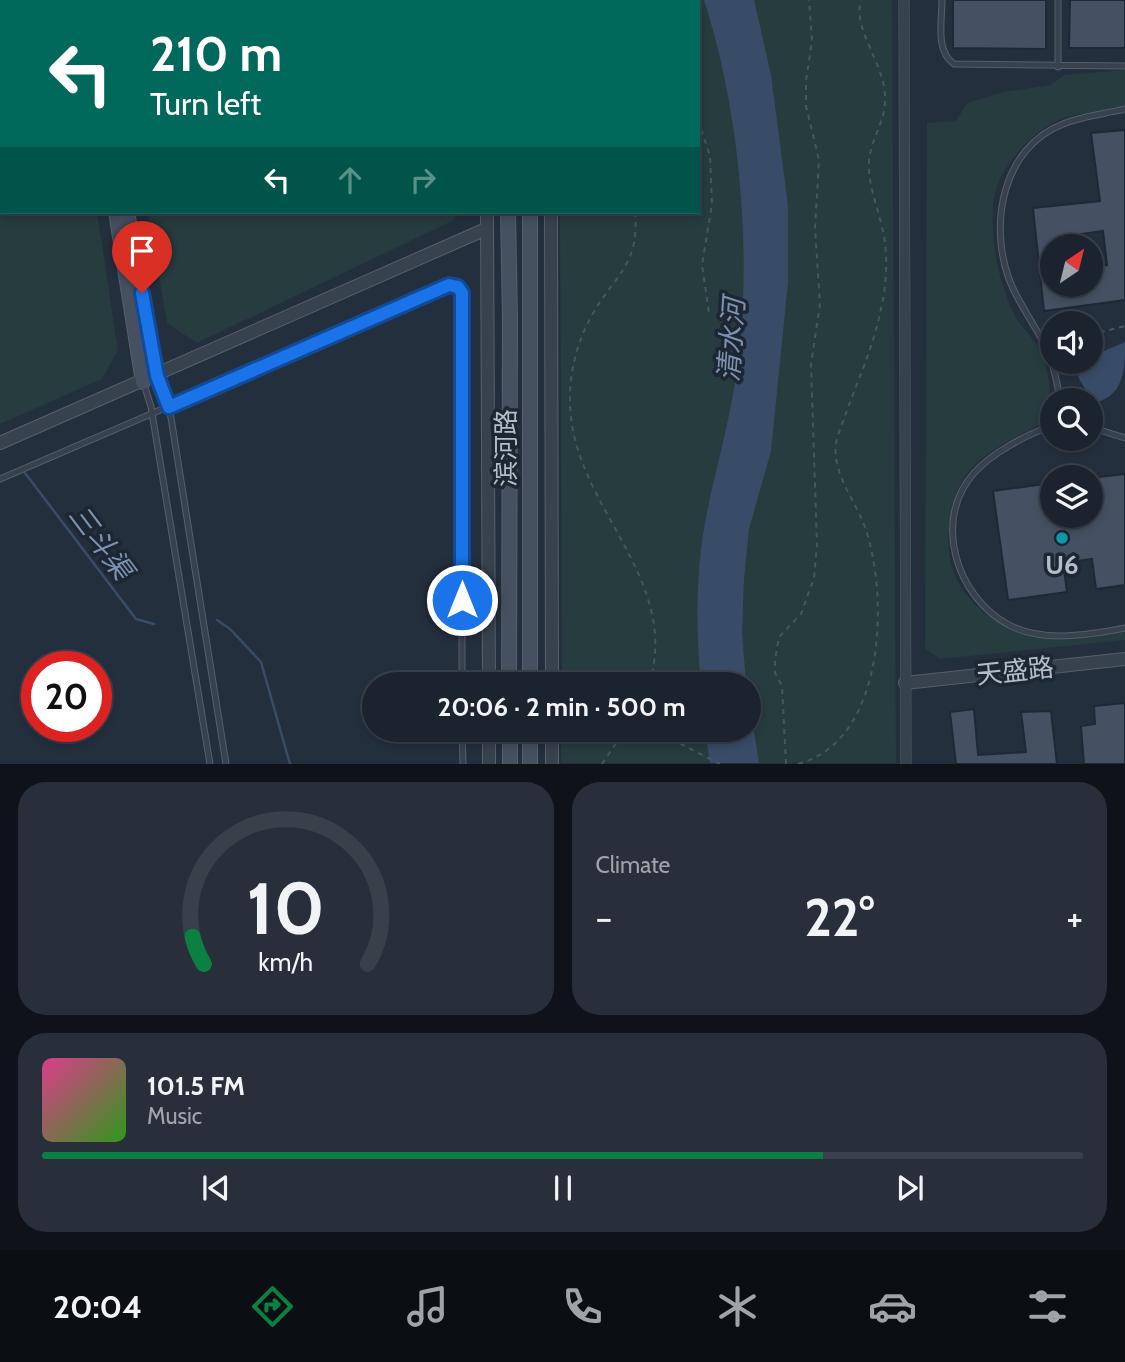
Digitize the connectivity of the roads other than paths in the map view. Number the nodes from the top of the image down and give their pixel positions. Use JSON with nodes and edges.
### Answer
{"nodes":[{"id":1,"x":904,"y":0,"type":"edge"},
{"id":2,"x":942,"y":0,"type":"edge"},
{"id":3,"x":1058,"y":0,"type":"edge"},
{"id":4,"x":1125,"y":66,"type":"edge"},
{"id":5,"x":1058,"y":67,"type":"junction"},
{"id":6,"x":1125,"y":109,"type":"edge"},
{"id":7,"x":116,"y":214,"type":"edge"},
{"id":8,"x":127,"y":214,"type":"edge"},
{"id":9,"x":487,"y":214,"type":"edge"},
{"id":10,"x":508,"y":214,"type":"edge"},
{"id":11,"x":530,"y":214,"type":"edge"},
{"id":12,"x":551,"y":214,"type":"edge"},
{"id":13,"x":486,"y":229,"type":"junction"},
{"id":14,"x":150,"y":379,"type":"junction"},
{"id":15,"x":1057,"y":388,"type":"edge"},
{"id":16,"x":169,"y":407,"type":"junction"},
{"id":17,"x":152,"y":414,"type":"junction"},
{"id":18,"x":1103,"y":431,"type":"edge"},
{"id":19,"x":1040,"y":432,"type":"edge"},
{"id":20,"x":1125,"y":438,"type":"edge"},
{"id":21,"x":0,"y":443,"type":"edge"},
{"id":22,"x":0,"y":479,"type":"edge"},
{"id":23,"x":1125,"y":628,"type":"edge"},
{"id":24,"x":1125,"y":659,"type":"edge"},
{"id":25,"x":462,"y":672,"type":"edge"},
{"id":26,"x":489,"y":672,"type":"edge"},
{"id":27,"x":509,"y":672,"type":"edge"},
{"id":28,"x":530,"y":672,"type":"edge"},
{"id":29,"x":552,"y":672,"type":"edge"},
{"id":30,"x":905,"y":683,"type":"junction"},
{"id":31,"x":463,"y":742,"type":"edge"},
{"id":32,"x":489,"y":742,"type":"edge"},
{"id":33,"x":510,"y":742,"type":"edge"},
{"id":34,"x":530,"y":742,"type":"edge"},
{"id":35,"x":552,"y":742,"type":"edge"},
{"id":36,"x":211,"y":764,"type":"edge"},
{"id":37,"x":226,"y":764,"type":"edge"},
{"id":38,"x":463,"y":764,"type":"edge"},
{"id":39,"x":489,"y":764,"type":"edge"},
{"id":40,"x":510,"y":764,"type":"edge"},
{"id":41,"x":530,"y":764,"type":"edge"},
{"id":42,"x":552,"y":764,"type":"edge"},
{"id":43,"x":906,"y":764,"type":"edge"}],
"edges":[{"from":1,"to":30,"type":"street"},
{"from":2,"to":5,"type":"lane"},
{"from":3,"to":5,"type":"lane"},
{"from":4,"to":5,"type":"lane"},
{"from":6,"to":15,"type":"lane"},
{"from":7,"to":14,"type":"main road"},
{"from":8,"to":14,"type":"main road"},
{"from":9,"to":13,"type":"street"},
{"from":10,"to":27,"type":"main road","name":"滨河路"},
{"from":11,"to":28,"type":"main road","name":"滨河路"},
{"from":12,"to":29,"type":"street"},
{"from":13,"to":14,"type":"street"},
{"from":13,"to":26,"type":"street"},
{"from":14,"to":16,"type":"lane"},
{"from":14,"to":17,"type":"lane"},
{"from":14,"to":21,"type":"street"},
{"from":16,"to":17,"type":"lane"},
{"from":16,"to":25,"type":"lane"},
{"from":16,"to":37,"type":"lane"},
{"from":17,"to":22,"type":"lane"},
{"from":17,"to":36,"type":"lane"},
{"from":18,"to":20,"type":"lane"},
{"from":19,"to":23,"type":"lane"},
{"from":24,"to":30,"type":"street","name":"天盛路"},
{"from":30,"to":43,"type":"street"},
{"from":31,"to":38,"type":"lane"},
{"from":32,"to":39,"type":"street"},
{"from":33,"to":40,"type":"main road"},
{"from":34,"to":41,"type":"main road"},
{"from":35,"to":42,"type":"street"}]}
